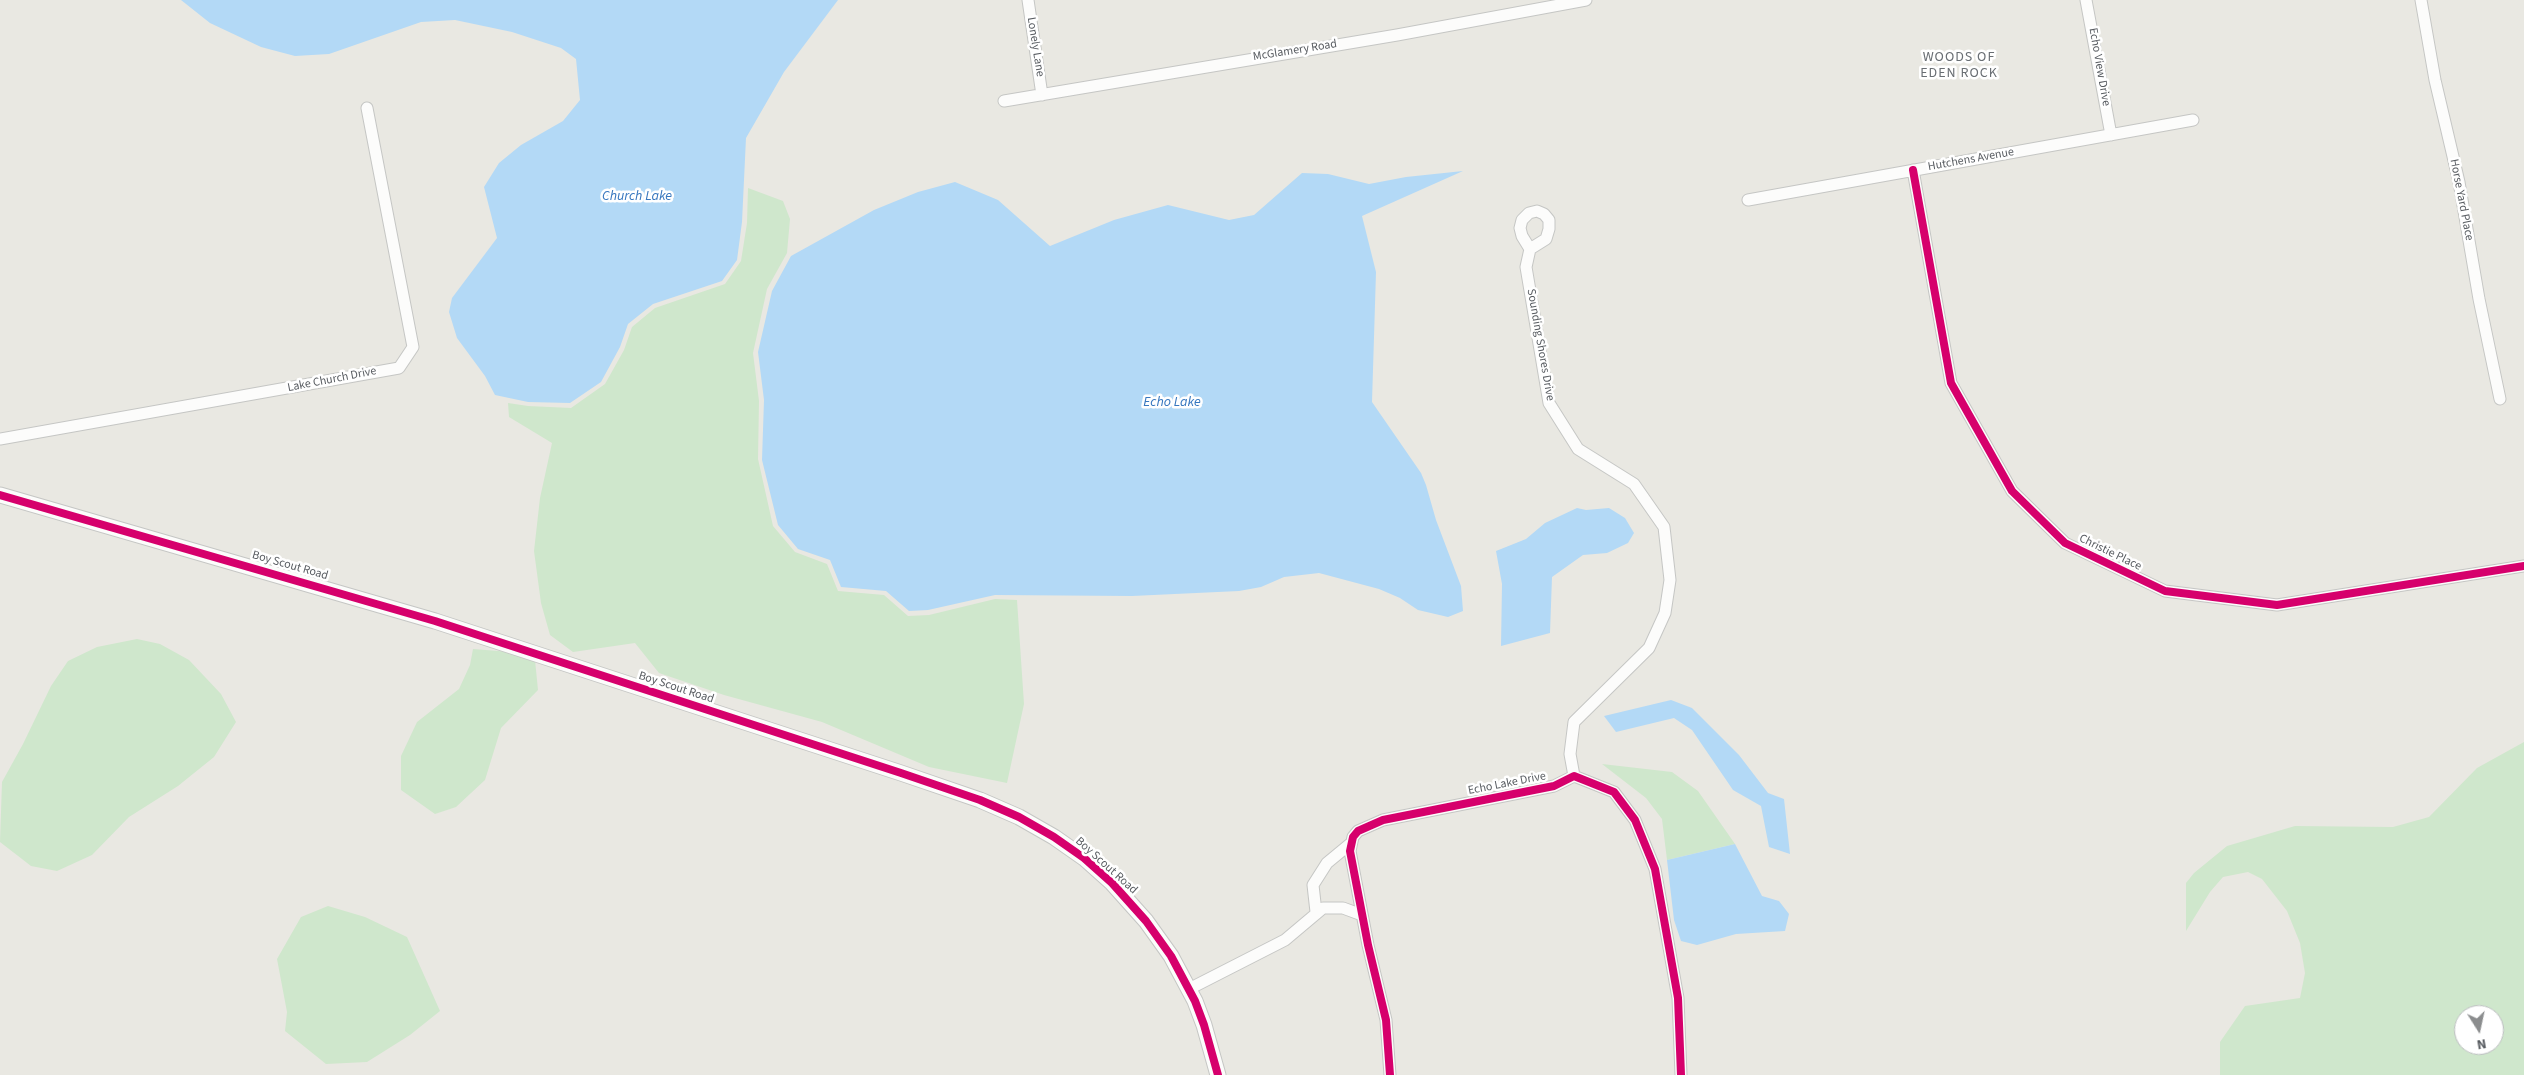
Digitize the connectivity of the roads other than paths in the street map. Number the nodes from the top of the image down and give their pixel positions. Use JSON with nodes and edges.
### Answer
{"nodes":[{"id":1,"x":1028,"y":0,"type":"edge"},
{"id":2,"x":1586,"y":0,"type":"edge"},
{"id":3,"x":2086,"y":0,"type":"edge"},
{"id":4,"x":2421,"y":0,"type":"edge"},
{"id":5,"x":1042,"y":94,"type":"junction"},
{"id":6,"x":1004,"y":101,"type":"dead end"},
{"id":7,"x":367,"y":108,"type":"dead end"},
{"id":8,"x":2193,"y":120,"type":"dead end"},
{"id":9,"x":2111,"y":135,"type":"junction"},
{"id":10,"x":1913,"y":170,"type":"junction"},
{"id":11,"x":1748,"y":200,"type":"dead end"},
{"id":12,"x":1530,"y":249,"type":"dead end"},
{"id":13,"x":2500,"y":399,"type":"dead end"},
{"id":14,"x":0,"y":439,"type":"edge"},
{"id":15,"x":0,"y":495,"type":"edge"},
{"id":16,"x":2524,"y":566,"type":"edge"},
{"id":17,"x":1574,"y":776,"type":"junction"},
{"id":18,"x":1350,"y":844,"type":"junction"},
{"id":19,"x":1316,"y":912,"type":"junction"},
{"id":20,"x":1362,"y":914,"type":"junction"},
{"id":21,"x":1189,"y":989,"type":"junction"},
{"id":22,"x":1218,"y":1075,"type":"edge"},
{"id":23,"x":1390,"y":1075,"type":"edge"},
{"id":24,"x":1681,"y":1075,"type":"edge"}],
"edges":[{"from":1,"to":5,"type":"street","name":"Lonely Lane"},
{"from":2,"to":5,"type":"street","name":"McGlamery Road"},
{"from":3,"to":9,"type":"street","name":"Echo View Drive"},
{"from":4,"to":13,"type":"street","name":"Horse Yard Place"},
{"from":5,"to":6,"type":"street","name":"McGlamery Road"},
{"from":7,"to":14,"type":"street","name":"Lake Church Drive"},
{"from":8,"to":9,"type":"street","name":"Hutchens Avenue"},
{"from":9,"to":10,"type":"street","name":"Hutchens Avenue"},
{"from":10,"to":11,"type":"street","name":"Hutchens Avenue"},
{"from":10,"to":16,"type":"street","name":"Christie Place"},
{"from":12,"to":17,"type":"street","name":"Sounding Shores Drive"},
{"from":15,"to":21,"type":"street","name":"Boy Scout Road"},
{"from":17,"to":18,"type":"street","name":"Echo Lake Drive"},
{"from":17,"to":24,"type":"street"},
{"from":18,"to":19,"type":"street","name":"Echo Lake Drive"},
{"from":18,"to":20,"type":"street"},
{"from":19,"to":20,"type":"street"},
{"from":19,"to":21,"type":"street"},
{"from":20,"to":23,"type":"street"},
{"from":21,"to":22,"type":"street","name":"Boy Scout Road"}]}
